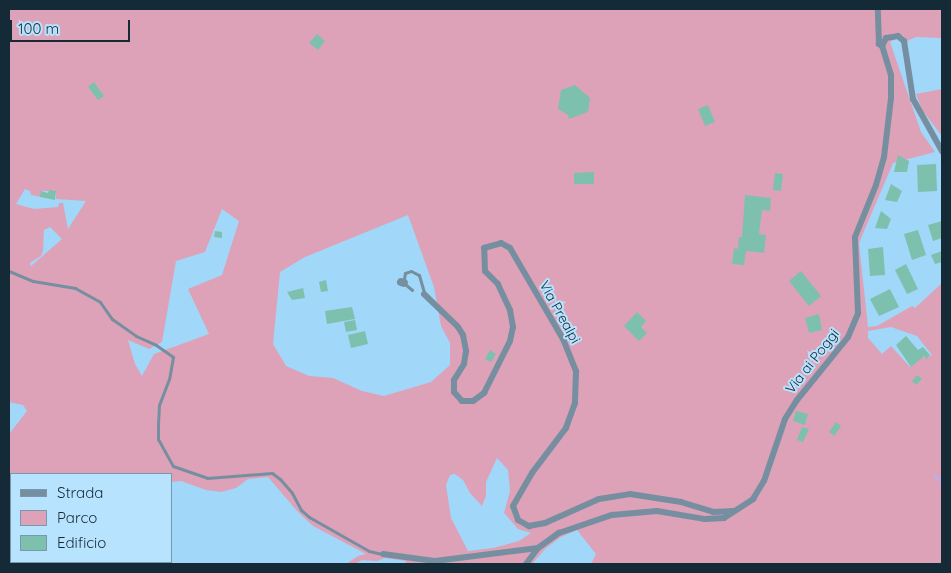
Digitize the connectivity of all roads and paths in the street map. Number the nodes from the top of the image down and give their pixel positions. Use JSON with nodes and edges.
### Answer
{"nodes":[{"id":1,"x":878,"y":9,"type":"edge"},
{"id":2,"x":882,"y":46,"type":"junction"},
{"id":3,"x":942,"y":151,"type":"edge"},
{"id":4,"x":9,"y":271,"type":"edge"},
{"id":5,"x":412,"y":290,"type":"dead end"},
{"id":6,"x":424,"y":294,"type":"joint"},
{"id":7,"x":733,"y":511,"type":"junction"},
{"id":8,"x":538,"y":548,"type":"junction"},
{"id":9,"x":382,"y":554,"type":"joint"},
{"id":10,"x":526,"y":564,"type":"edge"}],
"edges":[{"from":1,"to":2,"type":"street","name":"Via ai Poggi"},
{"from":2,"to":3,"type":"street"},
{"from":2,"to":7,"type":"street","name":"Via ai Poggi"},
{"from":4,"to":9,"type":"lane"},
{"from":5,"to":6,"type":"lane"},
{"from":6,"to":7,"type":"street","name":"Via Prealpi"},
{"from":7,"to":8,"type":"street","name":"Via ai Poggi"},
{"from":8,"to":9,"type":"street"},
{"from":8,"to":10,"type":"street","name":"Via ai Poggi"}]}
